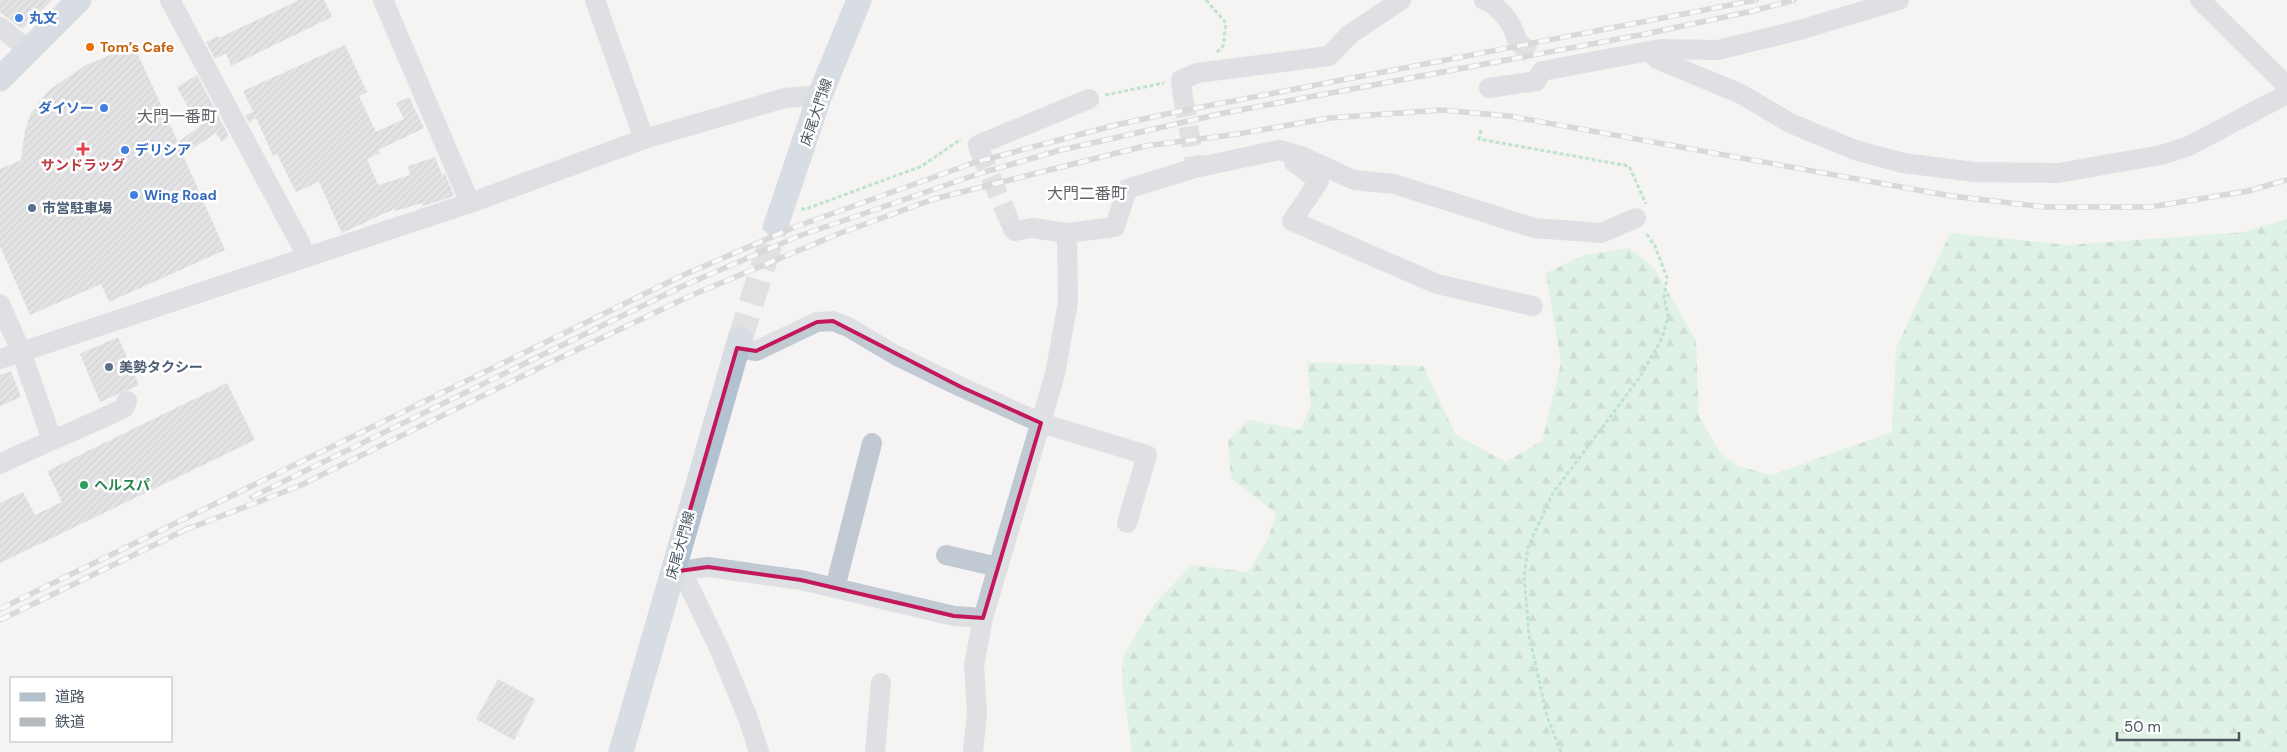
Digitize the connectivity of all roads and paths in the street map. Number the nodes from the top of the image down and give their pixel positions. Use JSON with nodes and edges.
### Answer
{"nodes":[{"id":1,"x":79,"y":0,"type":"edge"},
{"id":2,"x":170,"y":0,"type":"edge"},
{"id":3,"x":383,"y":0,"type":"edge"},
{"id":4,"x":594,"y":0,"type":"edge"},
{"id":5,"x":859,"y":0,"type":"edge"},
{"id":6,"x":1206,"y":0,"type":"edge"},
{"id":7,"x":1401,"y":0,"type":"edge"},
{"id":8,"x":1900,"y":0,"type":"edge"},
{"id":9,"x":2200,"y":0,"type":"edge"},
{"id":10,"x":1491,"y":1,"type":"edge"},
{"id":11,"x":0,"y":27,"type":"edge"},
{"id":12,"x":1517,"y":40,"type":"tunnel mouth"},
{"id":13,"x":29,"y":50,"type":"junction"},
{"id":14,"x":1649,"y":51,"type":"junction"},
{"id":15,"x":0,"y":79,"type":"edge"},
{"id":16,"x":1187,"y":84,"type":"junction"},
{"id":17,"x":2287,"y":86,"type":"edge"},
{"id":18,"x":1489,"y":88,"type":"dead end"},
{"id":19,"x":2287,"y":94,"type":"edge"},
{"id":20,"x":820,"y":96,"type":"junction"},
{"id":21,"x":1089,"y":99,"type":"joint"},
{"id":22,"x":1481,"y":130,"type":"dead end"},
{"id":23,"x":644,"y":139,"type":"junction"},
{"id":24,"x":972,"y":142,"type":"joint"},
{"id":25,"x":1279,"y":150,"type":"junction"},
{"id":26,"x":470,"y":203,"type":"junction"},
{"id":27,"x":779,"y":216,"type":"joint"},
{"id":28,"x":1636,"y":218,"type":"junction"},
{"id":29,"x":1012,"y":227,"type":"dead end"},
{"id":30,"x":1067,"y":233,"type":"junction"},
{"id":31,"x":305,"y":257,"type":"junction"},
{"id":32,"x":0,"y":304,"type":"edge"},
{"id":33,"x":1533,"y":306,"type":"dead end"},
{"id":34,"x":738,"y":343,"type":"joint"},
{"id":35,"x":21,"y":351,"type":"junction"},
{"id":36,"x":0,"y":359,"type":"edge"},
{"id":37,"x":127,"y":401,"type":"dead end"},
{"id":38,"x":1041,"y":423,"type":"junction"},
{"id":39,"x":52,"y":440,"type":"junction"},
{"id":40,"x":872,"y":443,"type":"dead end"},
{"id":41,"x":0,"y":464,"type":"edge"},
{"id":42,"x":1127,"y":524,"type":"dead end"},
{"id":43,"x":946,"y":555,"type":"dead end"},
{"id":44,"x":998,"y":567,"type":"junction"},
{"id":45,"x":672,"y":572,"type":"junction"},
{"id":46,"x":835,"y":588,"type":"junction"},
{"id":47,"x":983,"y":618,"type":"junction"},
{"id":48,"x":881,"y":683,"type":"dead end"},
{"id":49,"x":621,"y":752,"type":"edge"},
{"id":50,"x":758,"y":752,"type":"edge"},
{"id":51,"x":875,"y":752,"type":"edge"},
{"id":52,"x":973,"y":752,"type":"edge"},
{"id":53,"x":1561,"y":752,"type":"edge"}],
"edges":[{"from":1,"to":13,"type":"main road"},
{"from":2,"to":31,"type":"street"},
{"from":3,"to":26,"type":"street"},
{"from":4,"to":23,"type":"street"},
{"from":5,"to":20,"type":"main road","name":"床尾大門線"},
{"from":6,"to":16,"type":"path"},
{"from":7,"to":16,"type":"street"},
{"from":8,"to":14,"type":"street"},
{"from":9,"to":17,"type":"street"},
{"from":10,"to":12,"type":"street"},
{"from":11,"to":13,"type":"street"},
{"from":13,"to":15,"type":"main road"},
{"from":14,"to":18,"type":"street"},
{"from":14,"to":19,"type":"street"},
{"from":16,"to":21,"type":"path"},
{"from":20,"to":23,"type":"street"},
{"from":20,"to":27,"type":"main road","name":"床尾大門線"},
{"from":21,"to":24,"type":"street"},
{"from":22,"to":28,"type":"path"},
{"from":23,"to":26,"type":"street"},
{"from":24,"to":27,"type":"path"},
{"from":25,"to":28,"type":"street"},
{"from":25,"to":30,"type":"street"},
{"from":25,"to":33,"type":"street"},
{"from":26,"to":31,"type":"street"},
{"from":28,"to":53,"type":"path"},
{"from":29,"to":30,"type":"street"},
{"from":30,"to":38,"type":"street"},
{"from":31,"to":35,"type":"street"},
{"from":32,"to":35,"type":"street"},
{"from":34,"to":38,"type":"street"},
{"from":34,"to":45,"type":"main road","name":"床尾大門線"},
{"from":35,"to":36,"type":"street"},
{"from":35,"to":39,"type":"street"},
{"from":37,"to":39,"type":"street"},
{"from":38,"to":42,"type":"street"},
{"from":38,"to":44,"type":"street"},
{"from":39,"to":41,"type":"street"},
{"from":40,"to":46,"type":"street"},
{"from":43,"to":44,"type":"street"},
{"from":44,"to":47,"type":"street"},
{"from":45,"to":46,"type":"street"},
{"from":45,"to":49,"type":"main road","name":"床尾大門線"},
{"from":45,"to":50,"type":"street"},
{"from":46,"to":47,"type":"street"},
{"from":47,"to":52,"type":"street"},
{"from":48,"to":51,"type":"street"}]}
